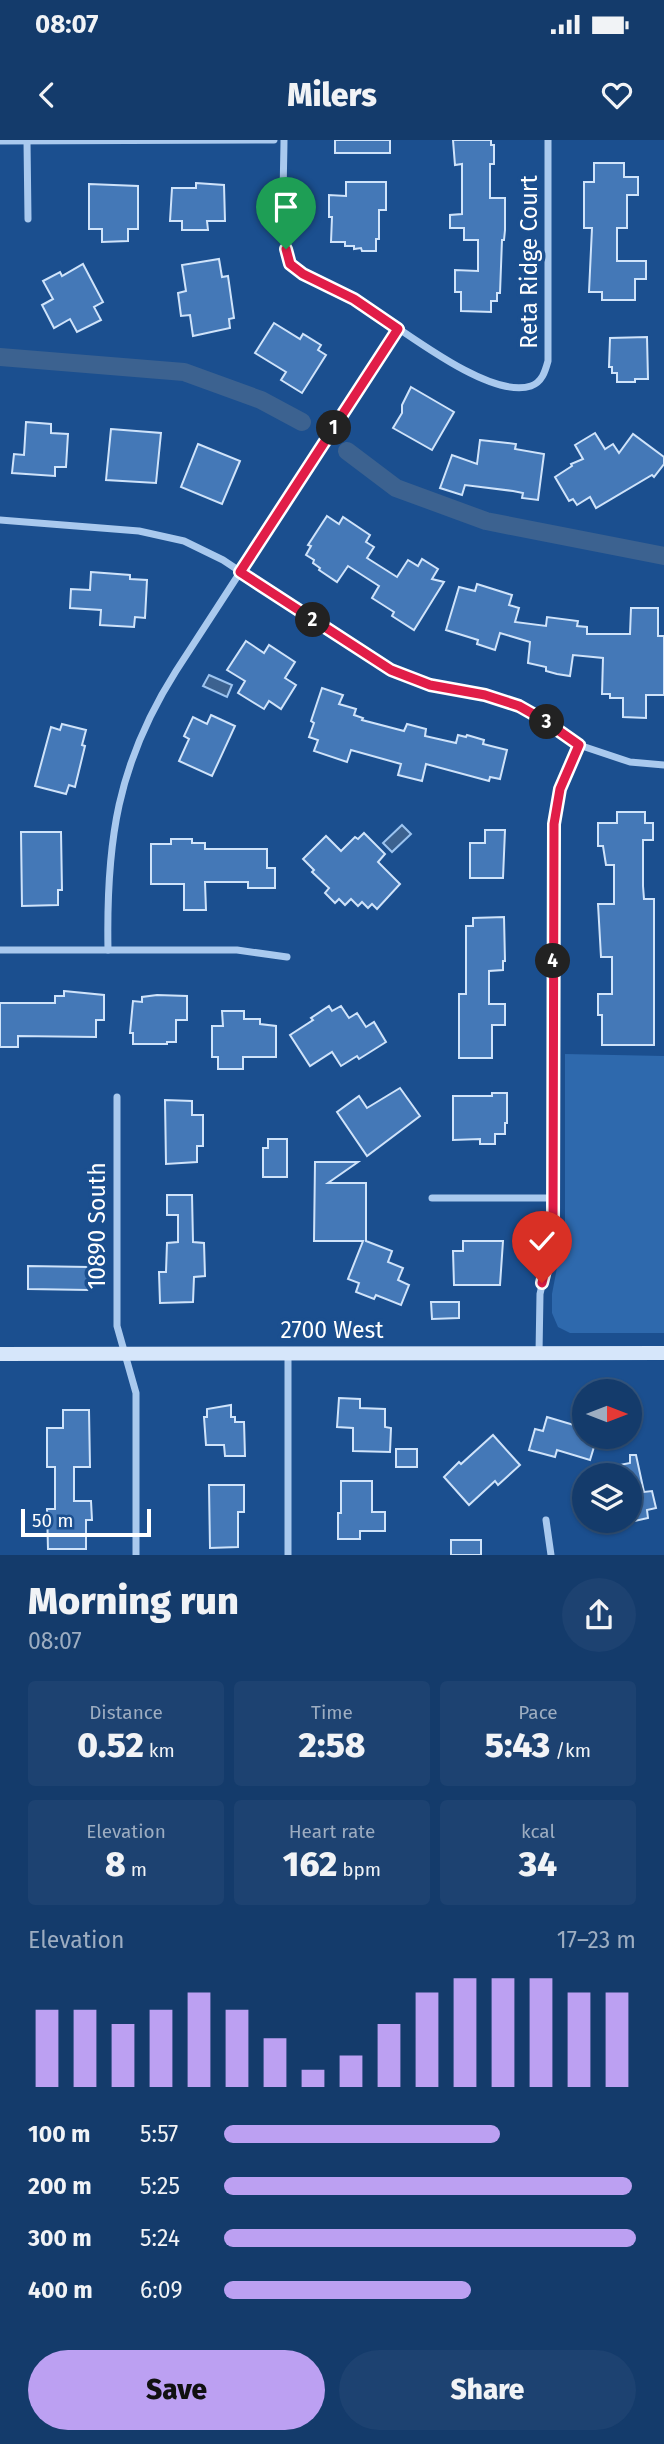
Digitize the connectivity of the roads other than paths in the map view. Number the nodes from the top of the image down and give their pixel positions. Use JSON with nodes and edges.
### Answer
{"nodes":[{"id":1,"x":274,"y":140,"type":"edge"},
{"id":2,"x":284,"y":140,"type":"edge"},
{"id":3,"x":548,"y":140,"type":"edge"},
{"id":4,"x":0,"y":141,"type":"edge"},
{"id":5,"x":27,"y":141,"type":"edge"},
{"id":6,"x":28,"y":219,"type":"dead end"},
{"id":7,"x":398,"y":329,"type":"junction"},
{"id":8,"x":0,"y":520,"type":"edge"},
{"id":9,"x":240,"y":572,"type":"junction"},
{"id":10,"x":579,"y":745,"type":"junction"},
{"id":11,"x":664,"y":765,"type":"edge"},
{"id":12,"x":0,"y":950,"type":"edge"},
{"id":13,"x":108,"y":950,"type":"junction"},
{"id":14,"x":287,"y":957,"type":"dead end"},
{"id":15,"x":117,"y":1097,"type":"dead end"},
{"id":16,"x":432,"y":1198,"type":"dead end"},
{"id":17,"x":553,"y":1198,"type":"junction"},
{"id":18,"x":126,"y":1353,"type":"junction"},
{"id":19,"x":288,"y":1353,"type":"junction"},
{"id":20,"x":539,"y":1353,"type":"junction"},
{"id":21,"x":664,"y":1353,"type":"edge"},
{"id":22,"x":0,"y":1354,"type":"edge"},
{"id":23,"x":546,"y":1520,"type":"dead end"},
{"id":24,"x":136,"y":1555,"type":"edge"},
{"id":25,"x":288,"y":1555,"type":"edge"},
{"id":26,"x":551,"y":1555,"type":"edge"}],
"edges":[{"from":1,"to":5,"type":"street"},
{"from":2,"to":7,"type":"street"},
{"from":3,"to":7,"type":"street","name":"Reta Ridge Court"},
{"from":4,"to":5,"type":"street"},
{"from":5,"to":6,"type":"street"},
{"from":7,"to":9,"type":"street"},
{"from":8,"to":9,"type":"street"},
{"from":9,"to":10,"type":"street"},
{"from":9,"to":13,"type":"street"},
{"from":10,"to":11,"type":"street"},
{"from":10,"to":17,"type":"street"},
{"from":12,"to":13,"type":"street"},
{"from":13,"to":14,"type":"street"},
{"from":15,"to":18,"type":"street","name":"10890 South"},
{"from":16,"to":17,"type":"street"},
{"from":17,"to":20,"type":"street"},
{"from":18,"to":19,"type":"main road","name":"2700 West"},
{"from":18,"to":22,"type":"main road","name":"2700 West"},
{"from":18,"to":24,"type":"street","name":"10890 South"},
{"from":19,"to":20,"type":"main road","name":"2700 West"},
{"from":19,"to":25,"type":"street"},
{"from":20,"to":21,"type":"main road","name":"2700 West"},
{"from":23,"to":26,"type":"street"}]}
